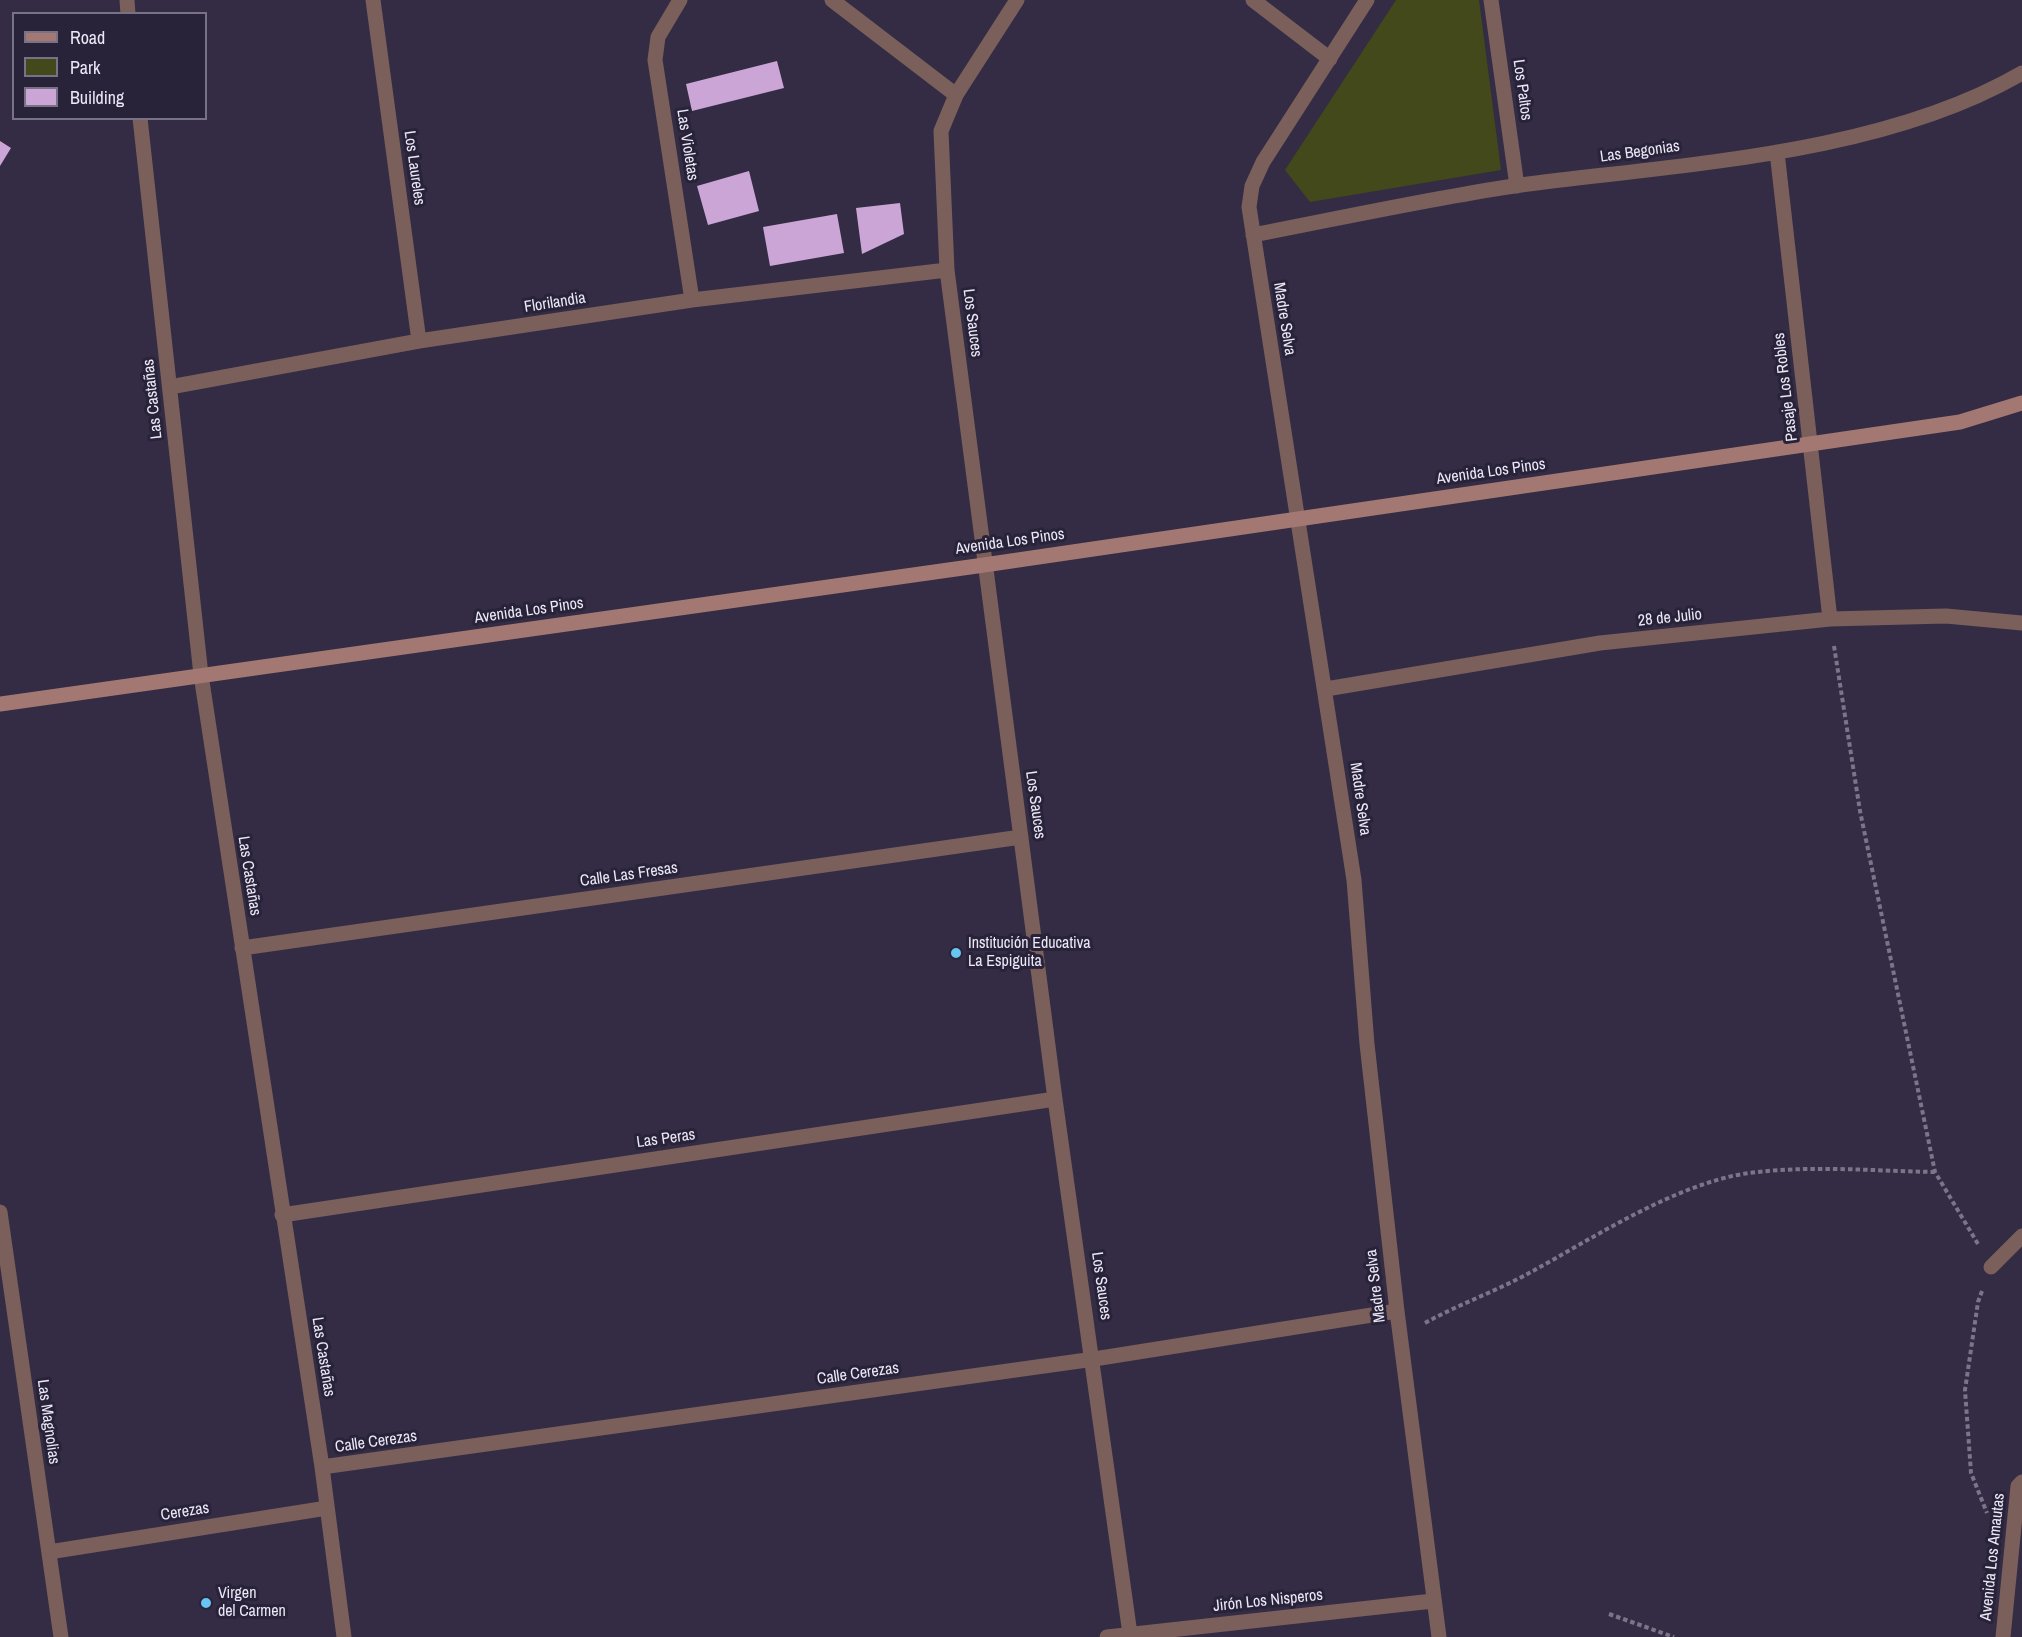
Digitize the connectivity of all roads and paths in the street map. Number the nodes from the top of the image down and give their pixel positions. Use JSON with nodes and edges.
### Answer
{"nodes":[{"id":1,"x":373,"y":0,"type":"edge"},
{"id":2,"x":680,"y":0,"type":"edge"},
{"id":3,"x":832,"y":0,"type":"edge"},
{"id":4,"x":1017,"y":0,"type":"edge"},
{"id":5,"x":1253,"y":0,"type":"edge"},
{"id":6,"x":1367,"y":0,"type":"edge"},
{"id":7,"x":1491,"y":0,"type":"edge"},
{"id":8,"x":1330,"y":59,"type":"junction"},
{"id":9,"x":2022,"y":73,"type":"edge"},
{"id":10,"x":956,"y":95,"type":"junction"},
{"id":11,"x":140,"y":120,"type":"edge"},
{"id":12,"x":1777,"y":152,"type":"junction"},
{"id":13,"x":1517,"y":186,"type":"junction"},
{"id":14,"x":1253,"y":235,"type":"junction"},
{"id":15,"x":947,"y":270,"type":"junction"},
{"id":16,"x":692,"y":300,"type":"junction"},
{"id":17,"x":419,"y":341,"type":"junction"},
{"id":18,"x":170,"y":387,"type":"junction"},
{"id":19,"x":2022,"y":403,"type":"edge"},
{"id":20,"x":1810,"y":444,"type":"junction"},
{"id":21,"x":1296,"y":518,"type":"junction"},
{"id":22,"x":984,"y":565,"type":"junction"},
{"id":23,"x":1830,"y":619,"type":"junction"},
{"id":24,"x":2022,"y":623,"type":"edge"},
{"id":25,"x":201,"y":675,"type":"junction"},
{"id":26,"x":1326,"y":689,"type":"junction"},
{"id":27,"x":0,"y":704,"type":"edge"},
{"id":28,"x":1021,"y":837,"type":"junction"},
{"id":29,"x":242,"y":948,"type":"junction"},
{"id":30,"x":1055,"y":1099,"type":"junction"},
{"id":31,"x":1935,"y":1172,"type":"junction"},
{"id":32,"x":0,"y":1212,"type":"edge"},
{"id":33,"x":282,"y":1215,"type":"junction"},
{"id":34,"x":2022,"y":1236,"type":"edge"},
{"id":35,"x":1991,"y":1267,"type":"junction"},
{"id":36,"x":4,"y":1271,"type":"edge"},
{"id":37,"x":1397,"y":1311,"type":"junction"},
{"id":38,"x":1400,"y":1336,"type":"junction"},
{"id":39,"x":1094,"y":1359,"type":"junction"},
{"id":40,"x":322,"y":1467,"type":"junction"},
{"id":41,"x":2022,"y":1482,"type":"edge"},
{"id":42,"x":327,"y":1508,"type":"junction"},
{"id":43,"x":49,"y":1552,"type":"junction"},
{"id":44,"x":2009,"y":1563,"type":"junction"},
{"id":45,"x":1433,"y":1601,"type":"junction"},
{"id":46,"x":1609,"y":1614,"type":"dead end"},
{"id":47,"x":1130,"y":1634,"type":"junction"},
{"id":48,"x":60,"y":1637,"type":"edge"},
{"id":49,"x":344,"y":1637,"type":"edge"},
{"id":50,"x":1107,"y":1637,"type":"edge"},
{"id":51,"x":1439,"y":1637,"type":"edge"},
{"id":52,"x":1674,"y":1637,"type":"edge"},
{"id":53,"x":2003,"y":1637,"type":"edge"}],
"edges":[{"from":1,"to":17,"type":"street","name":"Los Laureles"},
{"from":2,"to":16,"type":"street","name":"Las Violetas"},
{"from":3,"to":10,"type":"street"},
{"from":4,"to":10,"type":"street","name":"Los Sauces"},
{"from":5,"to":8,"type":"street"},
{"from":6,"to":8,"type":"street","name":"Madre Selva"},
{"from":7,"to":13,"type":"street","name":"Los Paltos"},
{"from":8,"to":14,"type":"street","name":"Madre Selva"},
{"from":9,"to":12,"type":"street","name":"Las Begonias"},
{"from":10,"to":15,"type":"street","name":"Los Sauces"},
{"from":11,"to":18,"type":"street","name":"Las Castañas"},
{"from":12,"to":13,"type":"street","name":"Las Begonias"},
{"from":12,"to":20,"type":"street","name":"Pasaje Los Robles"},
{"from":13,"to":14,"type":"street","name":"Las Begonias"},
{"from":14,"to":21,"type":"street","name":"Madre Selva"},
{"from":15,"to":16,"type":"street","name":"Florilandia"},
{"from":15,"to":22,"type":"street","name":"Los Sauces"},
{"from":16,"to":17,"type":"street","name":"Florilandia"},
{"from":17,"to":18,"type":"street","name":"Florilandia"},
{"from":18,"to":25,"type":"street","name":"Las Castañas"},
{"from":19,"to":20,"type":"street","name":"Avenida Los Pinos"},
{"from":20,"to":21,"type":"street","name":"Avenida Los Pinos"},
{"from":20,"to":23,"type":"street","name":"Pasaje Los Robles"},
{"from":21,"to":22,"type":"street","name":"Avenida Los Pinos"},
{"from":21,"to":26,"type":"street","name":"Madre Selva"},
{"from":22,"to":25,"type":"street","name":"Avenida Los Pinos"},
{"from":22,"to":28,"type":"street","name":"Los Sauces"},
{"from":23,"to":24,"type":"street","name":"28 de Julio"},
{"from":23,"to":26,"type":"street","name":"28 de Julio"},
{"from":23,"to":31,"type":"path"},
{"from":25,"to":27,"type":"street","name":"Avenida Los Pinos"},
{"from":25,"to":29,"type":"street","name":"Las Castañas"},
{"from":26,"to":37,"type":"street","name":"Madre Selva"},
{"from":28,"to":29,"type":"street","name":"Calle Las Fresas"},
{"from":28,"to":30,"type":"street","name":"Los Sauces"},
{"from":29,"to":33,"type":"street","name":"Las Castañas"},
{"from":30,"to":33,"type":"street","name":"Las Peras"},
{"from":30,"to":39,"type":"street","name":"Los Sauces"},
{"from":31,"to":35,"type":"path"},
{"from":31,"to":38,"type":"path"},
{"from":32,"to":36,"type":"street","name":"Las Magnolias"},
{"from":33,"to":40,"type":"street","name":"Las Castañas"},
{"from":34,"to":35,"type":"street"},
{"from":35,"to":44,"type":"path"},
{"from":36,"to":43,"type":"street","name":"Las Magnolias"},
{"from":37,"to":38,"type":"street","name":"Madre Selva"},
{"from":37,"to":39,"type":"street","name":"Calle Cerezas"},
{"from":38,"to":45,"type":"street","name":"Madre Selva"},
{"from":39,"to":40,"type":"street","name":"Calle Cerezas"},
{"from":39,"to":47,"type":"street","name":"Los Sauces"},
{"from":40,"to":42,"type":"street","name":"Las Castañas"},
{"from":41,"to":44,"type":"street","name":"Avenida Los Amautas"},
{"from":42,"to":43,"type":"street","name":"Cerezas"},
{"from":42,"to":49,"type":"street","name":"Las Castañas"},
{"from":43,"to":48,"type":"street","name":"Las Magnolias"},
{"from":44,"to":53,"type":"street","name":"Avenida Los Amautas"},
{"from":45,"to":47,"type":"street","name":"Jirón Los Nisperos"},
{"from":45,"to":51,"type":"street","name":"Madre Selva"},
{"from":46,"to":52,"type":"path"},
{"from":47,"to":50,"type":"street","name":"Jirón Los Nisperos"}]}
